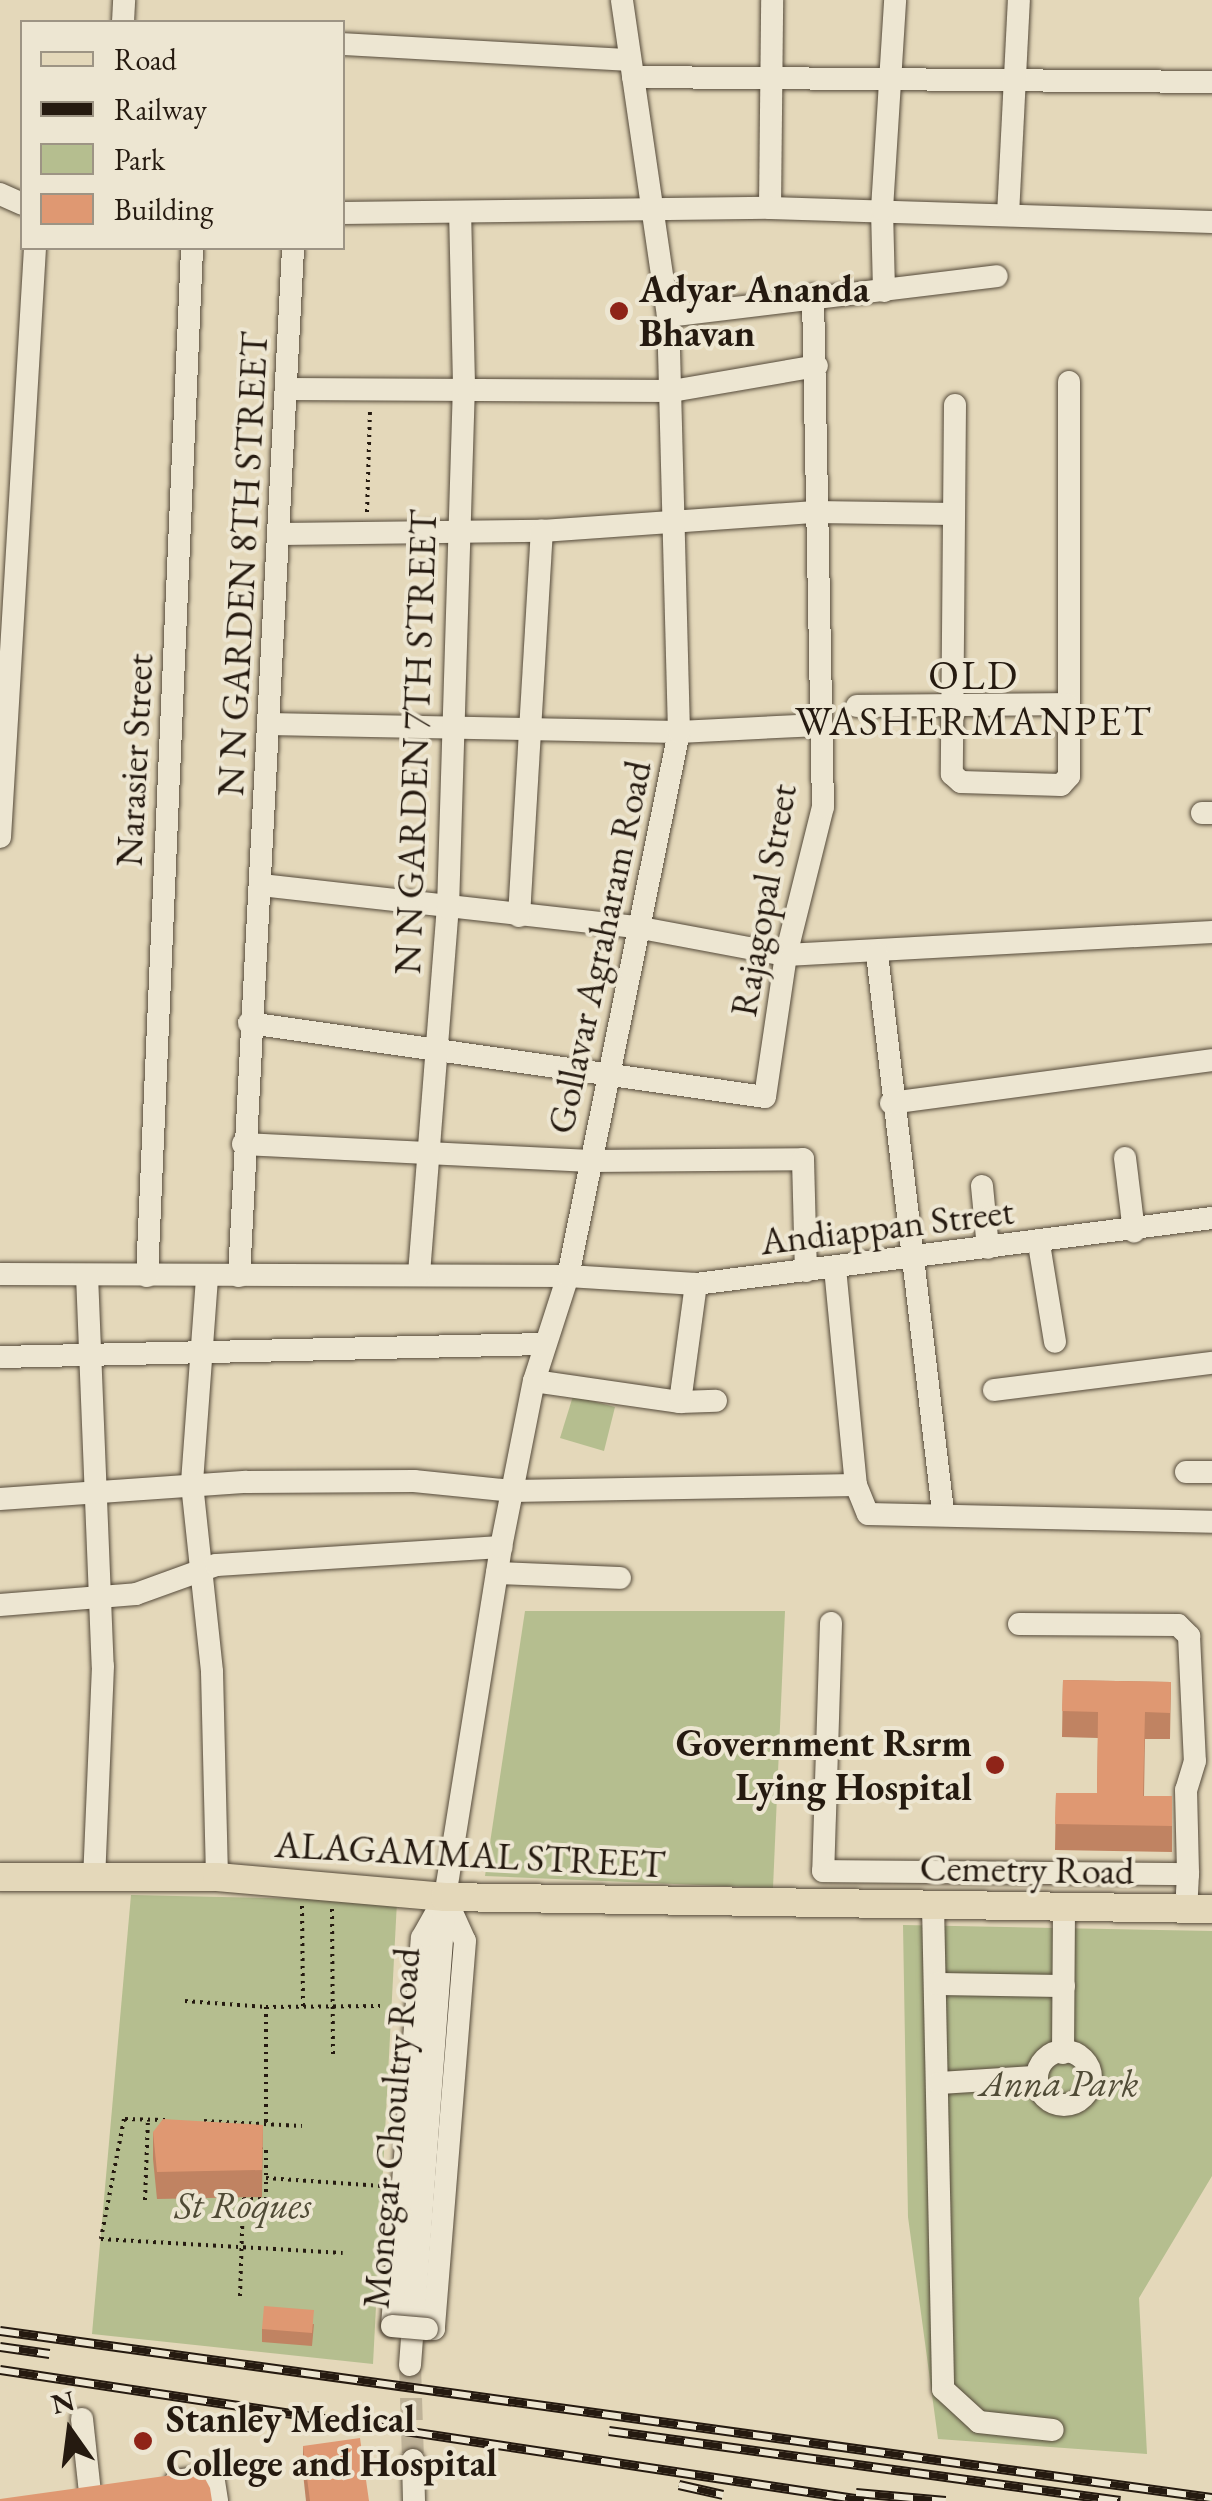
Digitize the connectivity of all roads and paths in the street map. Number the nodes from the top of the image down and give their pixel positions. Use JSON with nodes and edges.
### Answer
{"nodes":[{"id":1,"x":622,"y":0,"type":"edge"},
{"id":2,"x":772,"y":0,"type":"edge"},
{"id":3,"x":895,"y":0,"type":"edge"},
{"id":4,"x":1020,"y":0,"type":"edge"},
{"id":5,"x":345,"y":44,"type":"edge"},
{"id":6,"x":631,"y":68,"type":"junction"},
{"id":7,"x":771,"y":79,"type":"junction"},
{"id":8,"x":892,"y":80,"type":"junction"},
{"id":9,"x":1212,"y":82,"type":"edge"},
{"id":10,"x":1019,"y":83,"type":"junction"},
{"id":11,"x":770,"y":208,"type":"junction"},
{"id":12,"x":882,"y":209,"type":"junction"},
{"id":13,"x":345,"y":212,"type":"edge"},
{"id":14,"x":460,"y":212,"type":"junction"},
{"id":15,"x":650,"y":212,"type":"junction"},
{"id":16,"x":1008,"y":215,"type":"junction"},
{"id":17,"x":1212,"y":222,"type":"edge"},
{"id":18,"x":34,"y":250,"type":"edge"},
{"id":19,"x":192,"y":250,"type":"edge"},
{"id":20,"x":294,"y":250,"type":"edge"},
{"id":21,"x":997,"y":276,"type":"dead end"},
{"id":22,"x":884,"y":291,"type":"junction"},
{"id":23,"x":813,"y":295,"type":"junction"},
{"id":24,"x":668,"y":316,"type":"junction"},
{"id":25,"x":817,"y":366,"type":"junction"},
{"id":26,"x":1069,"y":382,"type":"dead end"},
{"id":27,"x":464,"y":385,"type":"junction"},
{"id":28,"x":371,"y":387,"type":"junction"},
{"id":29,"x":286,"y":389,"type":"junction"},
{"id":30,"x":672,"y":391,"type":"junction"},
{"id":31,"x":955,"y":406,"type":"dead end"},
{"id":32,"x":9,"y":481,"type":"edge"},
{"id":33,"x":815,"y":512,"type":"junction"},
{"id":34,"x":954,"y":514,"type":"junction"},
{"id":35,"x":670,"y":525,"type":"junction"},
{"id":36,"x":455,"y":532,"type":"junction"},
{"id":37,"x":542,"y":532,"type":"junction"},
{"id":38,"x":281,"y":534,"type":"junction"},
{"id":39,"x":366,"y":534,"type":"junction"},
{"id":40,"x":1067,"y":704,"type":"junction"},
{"id":41,"x":952,"y":705,"type":"junction"},
{"id":42,"x":857,"y":706,"type":"dead end"},
{"id":43,"x":268,"y":724,"type":"junction"},
{"id":44,"x":820,"y":725,"type":"junction"},
{"id":45,"x":449,"y":729,"type":"junction"},
{"id":46,"x":534,"y":730,"type":"junction"},
{"id":47,"x":679,"y":732,"type":"junction"},
{"id":48,"x":0,"y":837,"type":"edge"},
{"id":49,"x":261,"y":885,"type":"junction"},
{"id":50,"x":448,"y":908,"type":"junction"},
{"id":51,"x":520,"y":916,"type":"junction"},
{"id":52,"x":636,"y":927,"type":"junction"},
{"id":53,"x":1212,"y":932,"type":"edge"},
{"id":54,"x":877,"y":954,"type":"junction"},
{"id":55,"x":786,"y":955,"type":"junction"},
{"id":56,"x":249,"y":1023,"type":"junction"},
{"id":57,"x":438,"y":1051,"type":"junction"},
{"id":58,"x":1212,"y":1060,"type":"edge"},
{"id":59,"x":608,"y":1076,"type":"junction"},
{"id":60,"x":891,"y":1103,"type":"junction"},
{"id":61,"x":243,"y":1144,"type":"junction"},
{"id":62,"x":426,"y":1150,"type":"junction"},
{"id":63,"x":1124,"y":1158,"type":"dead end"},
{"id":64,"x":591,"y":1160,"type":"junction"},
{"id":65,"x":982,"y":1186,"type":"dead end"},
{"id":66,"x":1212,"y":1218,"type":"edge"},
{"id":67,"x":1134,"y":1231,"type":"junction"},
{"id":68,"x":1039,"y":1244,"type":"junction"},
{"id":69,"x":988,"y":1248,"type":"junction"},
{"id":70,"x":916,"y":1260,"type":"junction"},
{"id":71,"x":835,"y":1268,"type":"junction"},
{"id":72,"x":806,"y":1271,"type":"junction"},
{"id":73,"x":0,"y":1274,"type":"edge"},
{"id":74,"x":419,"y":1274,"type":"junction"},
{"id":75,"x":87,"y":1275,"type":"junction"},
{"id":76,"x":148,"y":1276,"type":"junction"},
{"id":77,"x":239,"y":1276,"type":"junction"},
{"id":78,"x":568,"y":1276,"type":"junction"},
{"id":79,"x":207,"y":1278,"type":"junction"},
{"id":80,"x":696,"y":1284,"type":"junction"},
{"id":81,"x":1056,"y":1342,"type":"dead end"},
{"id":82,"x":544,"y":1344,"type":"junction"},
{"id":83,"x":198,"y":1349,"type":"junction"},
{"id":84,"x":88,"y":1353,"type":"junction"},
{"id":85,"x":0,"y":1357,"type":"edge"},
{"id":86,"x":1212,"y":1363,"type":"edge"},
{"id":87,"x":534,"y":1381,"type":"junction"},
{"id":88,"x":994,"y":1390,"type":"dead end"},
{"id":89,"x":716,"y":1401,"type":"dead end"},
{"id":90,"x":680,"y":1402,"type":"junction"},
{"id":91,"x":1186,"y":1472,"type":"dead end"},
{"id":92,"x":1212,"y":1472,"type":"edge"},
{"id":93,"x":192,"y":1484,"type":"junction"},
{"id":94,"x":856,"y":1484,"type":"junction"},
{"id":95,"x":512,"y":1490,"type":"junction"},
{"id":96,"x":94,"y":1494,"type":"junction"},
{"id":97,"x":0,"y":1499,"type":"edge"},
{"id":98,"x":942,"y":1512,"type":"junction"},
{"id":99,"x":1212,"y":1522,"type":"edge"},
{"id":100,"x":501,"y":1546,"type":"junction"},
{"id":101,"x":496,"y":1573,"type":"junction"},
{"id":102,"x":198,"y":1574,"type":"junction"},
{"id":103,"x":620,"y":1578,"type":"dead end"},
{"id":104,"x":100,"y":1597,"type":"junction"},
{"id":105,"x":0,"y":1605,"type":"edge"},
{"id":106,"x":831,"y":1623,"type":"dead end"},
{"id":107,"x":1019,"y":1624,"type":"dead end"},
{"id":108,"x":823,"y":1871,"type":"junction"},
{"id":109,"x":1188,"y":1874,"type":"junction"},
{"id":110,"x":0,"y":1876,"type":"edge"},
{"id":111,"x":218,"y":1877,"type":"junction"},
{"id":112,"x":94,"y":1878,"type":"junction"},
{"id":113,"x":302,"y":1886,"type":"junction"},
{"id":114,"x":332,"y":1888,"type":"junction"},
{"id":115,"x":445,"y":1897,"type":"junction"},
{"id":116,"x":832,"y":1904,"type":"junction"},
{"id":117,"x":933,"y":1906,"type":"junction"},
{"id":118,"x":1064,"y":1907,"type":"junction"},
{"id":119,"x":1199,"y":1909,"type":"edge"},
{"id":120,"x":936,"y":1984,"type":"junction"},
{"id":121,"x":1064,"y":1986,"type":"junction"},
{"id":122,"x":185,"y":2001,"type":"dead end"},
{"id":123,"x":303,"y":2006,"type":"junction"},
{"id":124,"x":332,"y":2006,"type":"junction"},
{"id":125,"x":380,"y":2006,"type":"dead end"},
{"id":126,"x":266,"y":2007,"type":"junction"},
{"id":127,"x":1063,"y":2053,"type":"junction"},
{"id":128,"x":333,"y":2059,"type":"dead end"},
{"id":129,"x":1035,"y":2077,"type":"junction"},
{"id":130,"x":939,"y":2083,"type":"junction"},
{"id":131,"x":148,"y":2120,"type":"junction"},
{"id":132,"x":183,"y":2121,"type":"edge"},
{"id":133,"x":200,"y":2121,"type":"edge"},
{"id":134,"x":252,"y":2122,"type":"junction"},
{"id":135,"x":266,"y":2123,"type":"junction"},
{"id":136,"x":302,"y":2126,"type":"dead end"},
{"id":137,"x":251,"y":2136,"type":"edge"},
{"id":138,"x":250,"y":2149,"type":"edge"},
{"id":139,"x":266,"y":2178,"type":"junction"},
{"id":140,"x":402,"y":2187,"type":"junction"},
{"id":141,"x":145,"y":2200,"type":"dead end"},
{"id":142,"x":241,"y":2242,"type":"junction"},
{"id":143,"x":343,"y":2253,"type":"dead end"},
{"id":144,"x":240,"y":2296,"type":"dead end"},
{"id":145,"x":410,"y":2365,"type":"tunnel mouth"},
{"id":146,"x":82,"y":2419,"type":"dead end"},
{"id":147,"x":1053,"y":2430,"type":"dead end"},
{"id":148,"x":412,"y":2460,"type":"tunnel mouth"},
{"id":149,"x":142,"y":2486,"type":"edge"},
{"id":150,"x":90,"y":2493,"type":"edge"},
{"id":151,"x":218,"y":2501,"type":"edge"},
{"id":152,"x":414,"y":2501,"type":"edge"}],
"edges":[{"from":1,"to":6,"type":"street","name":"Gollavar Agraharam Road"},
{"from":2,"to":7,"type":"street"},
{"from":3,"to":8,"type":"street"},
{"from":4,"to":10,"type":"street"},
{"from":5,"to":6,"type":"street"},
{"from":6,"to":7,"type":"street"},
{"from":6,"to":15,"type":"street","name":"Gollavar Agraharam Road"},
{"from":7,"to":8,"type":"street"},
{"from":7,"to":11,"type":"street"},
{"from":8,"to":10,"type":"street"},
{"from":8,"to":12,"type":"street"},
{"from":9,"to":10,"type":"street"},
{"from":10,"to":16,"type":"street"},
{"from":11,"to":12,"type":"street"},
{"from":11,"to":15,"type":"street"},
{"from":12,"to":16,"type":"street"},
{"from":12,"to":22,"type":"street"},
{"from":13,"to":14,"type":"street"},
{"from":14,"to":15,"type":"street"},
{"from":14,"to":27,"type":"street","name":"N N GARDEN 7TH STREET"},
{"from":15,"to":24,"type":"street","name":"Gollavar Agraharam Road"},
{"from":16,"to":17,"type":"street"},
{"from":18,"to":32,"type":"street"},
{"from":19,"to":76,"type":"street","name":"Narasier Street"},
{"from":20,"to":29,"type":"street","name":"N N GARDEN 8TH STREET"},
{"from":21,"to":22,"type":"street"},
{"from":22,"to":23,"type":"street"},
{"from":23,"to":24,"type":"street"},
{"from":23,"to":25,"type":"street","name":"Rajagopal Street"},
{"from":24,"to":30,"type":"street","name":"Gollavar Agraharam Road"},
{"from":25,"to":30,"type":"street"},
{"from":25,"to":33,"type":"street","name":"Rajagopal Street"},
{"from":26,"to":40,"type":"street"},
{"from":27,"to":28,"type":"street"},
{"from":27,"to":30,"type":"street"},
{"from":27,"to":36,"type":"street","name":"N N GARDEN 7TH STREET"},
{"from":28,"to":29,"type":"street"},
{"from":28,"to":39,"type":"path"},
{"from":29,"to":38,"type":"street","name":"N N GARDEN 8TH STREET"},
{"from":30,"to":35,"type":"street","name":"Gollavar Agraharam Road"},
{"from":31,"to":34,"type":"street"},
{"from":32,"to":48,"type":"street"},
{"from":33,"to":34,"type":"street"},
{"from":33,"to":35,"type":"street"},
{"from":33,"to":44,"type":"street","name":"Rajagopal Street"},
{"from":34,"to":41,"type":"street"},
{"from":35,"to":37,"type":"street"},
{"from":35,"to":47,"type":"street","name":"Gollavar Agraharam Road"},
{"from":36,"to":37,"type":"street"},
{"from":36,"to":39,"type":"street"},
{"from":36,"to":45,"type":"street","name":"N N GARDEN 7TH STREET"},
{"from":37,"to":46,"type":"street"},
{"from":38,"to":39,"type":"street"},
{"from":38,"to":43,"type":"street","name":"N N GARDEN 8TH STREET"},
{"from":40,"to":41,"type":"street"},
{"from":40,"to":41,"type":"street"},
{"from":41,"to":42,"type":"street"},
{"from":43,"to":45,"type":"street"},
{"from":43,"to":49,"type":"street","name":"N N GARDEN 8TH STREET"},
{"from":44,"to":47,"type":"street"},
{"from":44,"to":55,"type":"street","name":"Rajagopal Street"},
{"from":45,"to":46,"type":"street"},
{"from":45,"to":50,"type":"street","name":"N N GARDEN 7TH STREET"},
{"from":46,"to":47,"type":"street"},
{"from":46,"to":51,"type":"street"},
{"from":47,"to":52,"type":"street","name":"Gollavar Agraharam Road"},
{"from":49,"to":50,"type":"street"},
{"from":49,"to":56,"type":"street","name":"N N GARDEN 8TH STREET"},
{"from":50,"to":51,"type":"street"},
{"from":50,"to":57,"type":"street","name":"N N GARDEN 7TH STREET"},
{"from":51,"to":52,"type":"street"},
{"from":52,"to":55,"type":"street"},
{"from":52,"to":59,"type":"street","name":"Gollavar Agraharam Road"},
{"from":53,"to":54,"type":"street"},
{"from":54,"to":55,"type":"street"},
{"from":54,"to":60,"type":"street"},
{"from":55,"to":59,"type":"street","name":"Rajagopal Street"},
{"from":56,"to":57,"type":"street"},
{"from":56,"to":61,"type":"street","name":"N N GARDEN 8TH STREET"},
{"from":57,"to":59,"type":"street"},
{"from":57,"to":62,"type":"street","name":"N N GARDEN 7TH STREET"},
{"from":58,"to":60,"type":"street"},
{"from":59,"to":64,"type":"street","name":"Gollavar Agraharam Road"},
{"from":60,"to":70,"type":"street"},
{"from":61,"to":62,"type":"street"},
{"from":61,"to":77,"type":"street","name":"N N GARDEN 8TH STREET"},
{"from":62,"to":64,"type":"street"},
{"from":62,"to":74,"type":"street","name":"N N GARDEN 7TH STREET"},
{"from":63,"to":67,"type":"street"},
{"from":64,"to":72,"type":"street"},
{"from":64,"to":78,"type":"street","name":"Gollavar Agraharam Road"},
{"from":65,"to":69,"type":"street"},
{"from":66,"to":67,"type":"street","name":"Andiappan Street"},
{"from":67,"to":68,"type":"street","name":"Andiappan Street"},
{"from":68,"to":69,"type":"street","name":"Andiappan Street"},
{"from":68,"to":81,"type":"street"},
{"from":69,"to":70,"type":"street","name":"Andiappan Street"},
{"from":70,"to":71,"type":"street","name":"Andiappan Street"},
{"from":70,"to":98,"type":"street"},
{"from":71,"to":72,"type":"street","name":"Andiappan Street"},
{"from":71,"to":94,"type":"street"},
{"from":72,"to":80,"type":"street","name":"Andiappan Street"},
{"from":73,"to":75,"type":"street","name":"Andiappan Street"},
{"from":74,"to":77,"type":"street","name":"Andiappan Street"},
{"from":74,"to":78,"type":"street","name":"Andiappan Street"},
{"from":75,"to":76,"type":"street","name":"Andiappan Street"},
{"from":75,"to":84,"type":"street"},
{"from":76,"to":79,"type":"street","name":"Andiappan Street"},
{"from":77,"to":79,"type":"street","name":"Andiappan Street"},
{"from":78,"to":80,"type":"street","name":"Andiappan Street"},
{"from":78,"to":82,"type":"street","name":"Gollavar Agraharam Road"},
{"from":79,"to":83,"type":"street"},
{"from":80,"to":90,"type":"street"},
{"from":82,"to":83,"type":"street"},
{"from":82,"to":87,"type":"street","name":"Gollavar Agraharam Road"},
{"from":83,"to":84,"type":"street"},
{"from":83,"to":93,"type":"street"},
{"from":84,"to":85,"type":"street"},
{"from":84,"to":96,"type":"street"},
{"from":86,"to":88,"type":"street"},
{"from":87,"to":90,"type":"street"},
{"from":87,"to":95,"type":"street","name":"Gollavar Agraharam Road"},
{"from":89,"to":90,"type":"street"},
{"from":91,"to":92,"type":"street"},
{"from":93,"to":95,"type":"street"},
{"from":93,"to":96,"type":"street"},
{"from":93,"to":102,"type":"street"},
{"from":94,"to":95,"type":"street"},
{"from":94,"to":98,"type":"street"},
{"from":95,"to":100,"type":"street","name":"Gollavar Agraharam Road"},
{"from":96,"to":97,"type":"street"},
{"from":96,"to":104,"type":"street"},
{"from":98,"to":99,"type":"street"},
{"from":100,"to":101,"type":"street","name":"Gollavar Agraharam Road"},
{"from":100,"to":102,"type":"street"},
{"from":101,"to":103,"type":"street"},
{"from":101,"to":115,"type":"street","name":"Gollavar Agraharam Road"},
{"from":102,"to":104,"type":"street"},
{"from":102,"to":111,"type":"street"},
{"from":104,"to":105,"type":"street"},
{"from":104,"to":112,"type":"street"},
{"from":106,"to":108,"type":"street"},
{"from":107,"to":109,"type":"street"},
{"from":108,"to":109,"type":"street"},
{"from":108,"to":116,"type":"street"},
{"from":109,"to":119,"type":"street"},
{"from":110,"to":112,"type":"main road"},
{"from":111,"to":112,"type":"main road","name":"ALAGAMMAL STREET"},
{"from":111,"to":113,"type":"main road","name":"ALAGAMMAL STREET"},
{"from":113,"to":114,"type":"main road","name":"ALAGAMMAL STREET"},
{"from":113,"to":123,"type":"path"},
{"from":114,"to":115,"type":"main road","name":"ALAGAMMAL STREET"},
{"from":114,"to":124,"type":"path"},
{"from":115,"to":116,"type":"main road","name":"ALAGAMMAL STREET"},
{"from":115,"to":140,"type":"street"},
{"from":115,"to":140,"type":"street","bridge":true},
{"from":115,"to":145,"type":"street","name":"Monegar Choultry Road"},
{"from":116,"to":117,"type":"main road","name":"Cemetry Road"},
{"from":117,"to":118,"type":"main road","name":"Cemetry Road"},
{"from":117,"to":120,"type":"street"},
{"from":118,"to":119,"type":"main road","name":"Cemetry Road"},
{"from":118,"to":121,"type":"street"},
{"from":120,"to":121,"type":"street"},
{"from":120,"to":130,"type":"street"},
{"from":121,"to":127,"type":"street"},
{"from":122,"to":126,"type":"path"},
{"from":123,"to":124,"type":"path"},
{"from":123,"to":126,"type":"path"},
{"from":124,"to":125,"type":"path"},
{"from":124,"to":128,"type":"path"},
{"from":126,"to":135,"type":"path"},
{"from":127,"to":129,"type":"street"},
{"from":127,"to":129,"type":"street"},
{"from":129,"to":130,"type":"street"},
{"from":130,"to":147,"type":"street"},
{"from":131,"to":132,"type":"path"},
{"from":131,"to":141,"type":"path"},
{"from":131,"to":142,"type":"path"},
{"from":133,"to":134,"type":"path"},
{"from":134,"to":135,"type":"path"},
{"from":134,"to":137,"type":"path"},
{"from":135,"to":136,"type":"path"},
{"from":138,"to":139,"type":"path"},
{"from":139,"to":140,"type":"path"},
{"from":139,"to":142,"type":"path"},
{"from":142,"to":143,"type":"path"},
{"from":142,"to":144,"type":"path"},
{"from":146,"to":150,"type":"street"},
{"from":148,"to":152,"type":"street"},
{"from":149,"to":151,"type":"street"}]}
